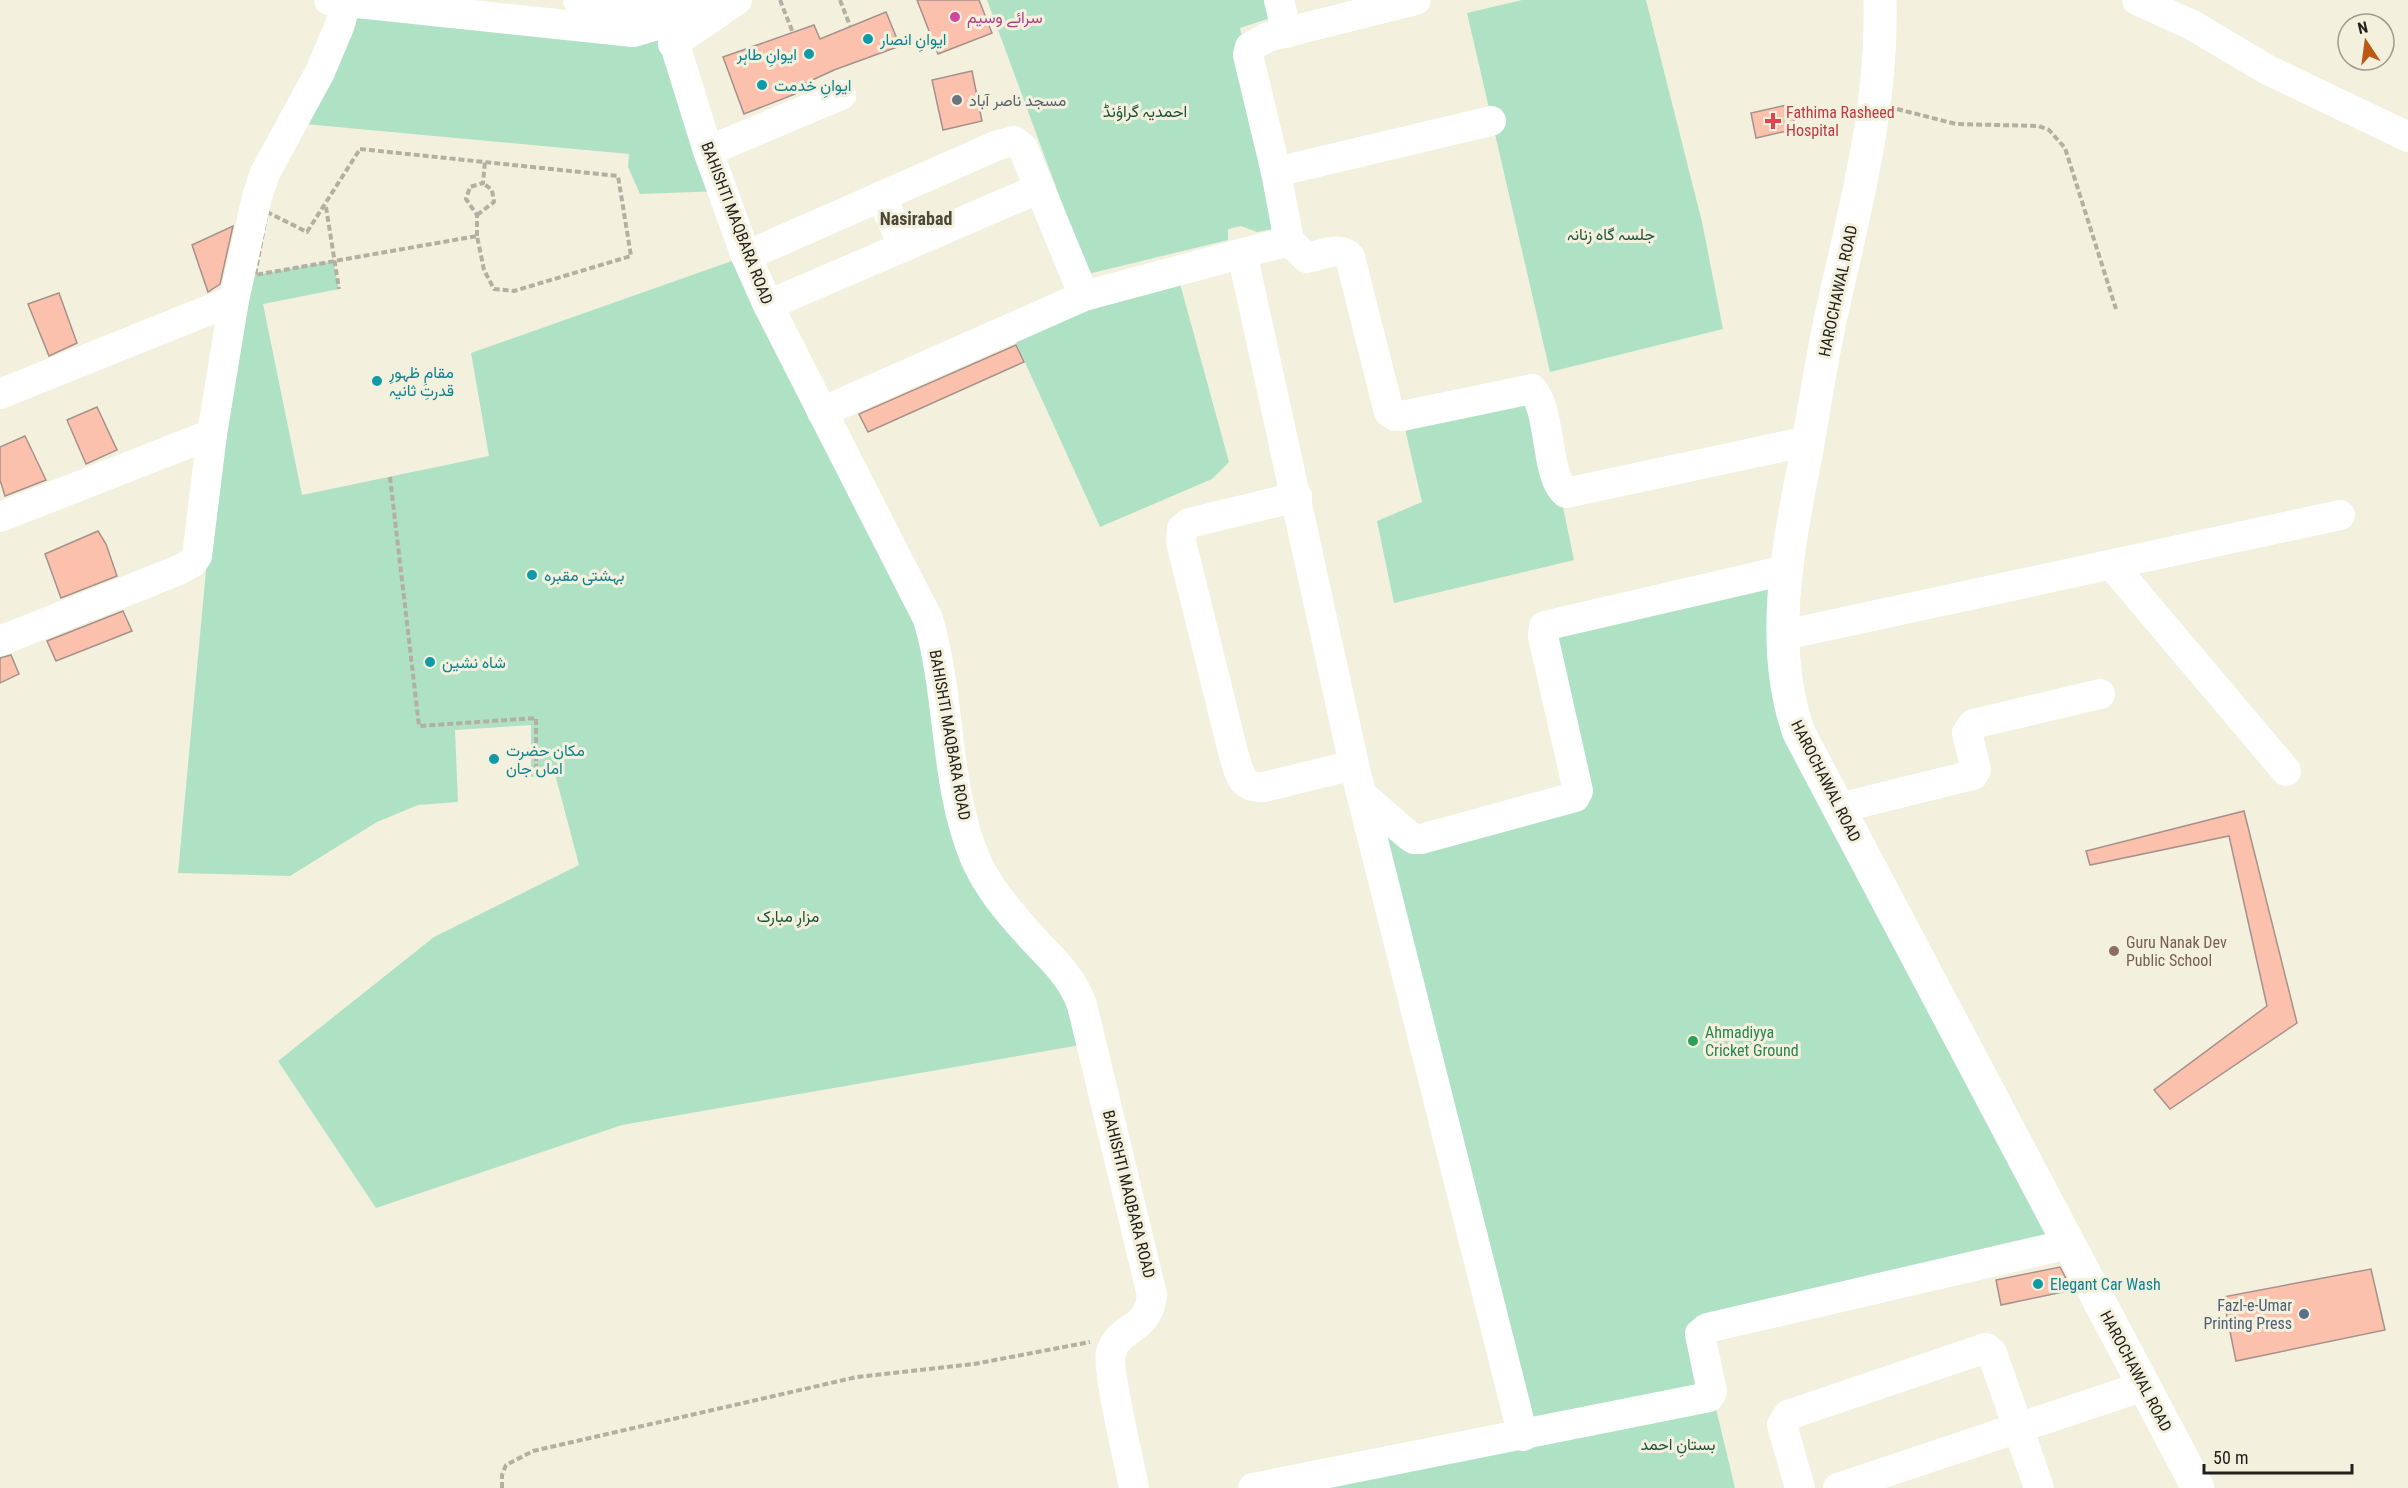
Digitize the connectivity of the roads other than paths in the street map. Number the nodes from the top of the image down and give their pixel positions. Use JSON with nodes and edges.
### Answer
{"nodes":[{"id":1,"x":578,"y":0,"type":"edge"},
{"id":2,"x":698,"y":0,"type":"edge"},
{"id":3,"x":737,"y":0,"type":"edge"},
{"id":4,"x":1280,"y":0,"type":"edge"},
{"id":5,"x":1416,"y":0,"type":"edge"},
{"id":6,"x":1880,"y":0,"type":"edge"},
{"id":7,"x":2137,"y":0,"type":"edge"},
{"id":8,"x":341,"y":1,"type":"edge"},
{"id":9,"x":663,"y":16,"type":"edge"},
{"id":10,"x":1287,"y":33,"type":"junction"},
{"id":11,"x":841,"y":95,"type":"dead end"},
{"id":12,"x":1491,"y":121,"type":"dead end"},
{"id":13,"x":2408,"y":137,"type":"edge"},
{"id":14,"x":708,"y":152,"type":"junction"},
{"id":15,"x":1276,"y":172,"type":"junction"},
{"id":16,"x":1040,"y":188,"type":"junction"},
{"id":17,"x":881,"y":196,"type":"junction"},
{"id":18,"x":1289,"y":241,"type":"junction"},
{"id":19,"x":904,"y":247,"type":"junction"},
{"id":20,"x":1242,"y":253,"type":"junction"},
{"id":21,"x":746,"y":256,"type":"junction"},
{"id":22,"x":1084,"y":296,"type":"junction"},
{"id":23,"x":234,"y":300,"type":"junction"},
{"id":24,"x":768,"y":305,"type":"junction"},
{"id":25,"x":0,"y":394,"type":"edge"},
{"id":26,"x":822,"y":412,"type":"junction"},
{"id":27,"x":212,"y":434,"type":"junction"},
{"id":28,"x":1809,"y":441,"type":"junction"},
{"id":29,"x":1297,"y":497,"type":"junction"},
{"id":30,"x":2340,"y":515,"type":"dead end"},
{"id":31,"x":0,"y":517,"type":"edge"},
{"id":32,"x":2112,"y":565,"type":"junction"},
{"id":33,"x":1786,"y":570,"type":"junction"},
{"id":34,"x":1784,"y":635,"type":"junction"},
{"id":35,"x":0,"y":641,"type":"edge"},
{"id":36,"x":2100,"y":694,"type":"dead end"},
{"id":37,"x":1354,"y":765,"type":"junction"},
{"id":38,"x":2286,"y":771,"type":"dead end"},
{"id":39,"x":1362,"y":795,"type":"junction"},
{"id":40,"x":1839,"y":808,"type":"junction"},
{"id":41,"x":2069,"y":1244,"type":"junction"},
{"id":42,"x":2144,"y":1386,"type":"junction"},
{"id":43,"x":2018,"y":1428,"type":"junction"},
{"id":44,"x":1523,"y":1436,"type":"junction"},
{"id":45,"x":1134,"y":1488,"type":"edge"},
{"id":46,"x":1253,"y":1488,"type":"edge"},
{"id":47,"x":1800,"y":1488,"type":"edge"},
{"id":48,"x":1838,"y":1488,"type":"edge"},
{"id":49,"x":2039,"y":1488,"type":"edge"},
{"id":50,"x":2198,"y":1488,"type":"edge"}],
"edges":[{"from":1,"to":9,"type":"street"},
{"from":2,"to":9,"type":"street"},
{"from":3,"to":9,"type":"street"},
{"from":4,"to":10,"type":"street"},
{"from":5,"to":10,"type":"street"},
{"from":6,"to":28,"type":"main road","name":"HAROCHAWAL ROAD"},
{"from":7,"to":13,"type":"street"},
{"from":8,"to":9,"type":"street"},
{"from":8,"to":23,"type":"street"},
{"from":9,"to":14,"type":"street","name":"BAHISHTI MAQBARA ROAD"},
{"from":10,"to":15,"type":"street"},
{"from":11,"to":14,"type":"street"},
{"from":12,"to":15,"type":"street"},
{"from":14,"to":21,"type":"street","name":"BAHISHTI MAQBARA ROAD"},
{"from":15,"to":18,"type":"street"},
{"from":16,"to":17,"type":"street"},
{"from":16,"to":19,"type":"street"},
{"from":16,"to":22,"type":"street"},
{"from":17,"to":19,"type":"street"},
{"from":17,"to":21,"type":"street"},
{"from":18,"to":20,"type":"street"},
{"from":18,"to":28,"type":"street"},
{"from":19,"to":24,"type":"street"},
{"from":20,"to":22,"type":"street"},
{"from":20,"to":29,"type":"street"},
{"from":21,"to":24,"type":"street","name":"BAHISHTI MAQBARA ROAD"},
{"from":22,"to":26,"type":"street"},
{"from":23,"to":25,"type":"street"},
{"from":23,"to":27,"type":"street"},
{"from":24,"to":26,"type":"street","name":"BAHISHTI MAQBARA ROAD"},
{"from":26,"to":45,"type":"street","name":"BAHISHTI MAQBARA ROAD"},
{"from":27,"to":31,"type":"street"},
{"from":27,"to":35,"type":"street"},
{"from":28,"to":33,"type":"main road","name":"HAROCHAWAL ROAD"},
{"from":29,"to":37,"type":"street"},
{"from":29,"to":37,"type":"street"},
{"from":30,"to":32,"type":"street"},
{"from":32,"to":34,"type":"street"},
{"from":32,"to":38,"type":"street"},
{"from":33,"to":34,"type":"main road","name":"HAROCHAWAL ROAD"},
{"from":33,"to":39,"type":"street"},
{"from":34,"to":40,"type":"main road","name":"HAROCHAWAL ROAD"},
{"from":36,"to":40,"type":"street"},
{"from":37,"to":39,"type":"street"},
{"from":39,"to":44,"type":"street"},
{"from":40,"to":41,"type":"main road","name":"HAROCHAWAL ROAD"},
{"from":41,"to":42,"type":"main road","name":"HAROCHAWAL ROAD"},
{"from":41,"to":44,"type":"street"},
{"from":42,"to":43,"type":"street"},
{"from":42,"to":50,"type":"main road","name":"HAROCHAWAL ROAD"},
{"from":43,"to":47,"type":"street"},
{"from":43,"to":48,"type":"street"},
{"from":43,"to":49,"type":"street"},
{"from":44,"to":46,"type":"street"}]}
